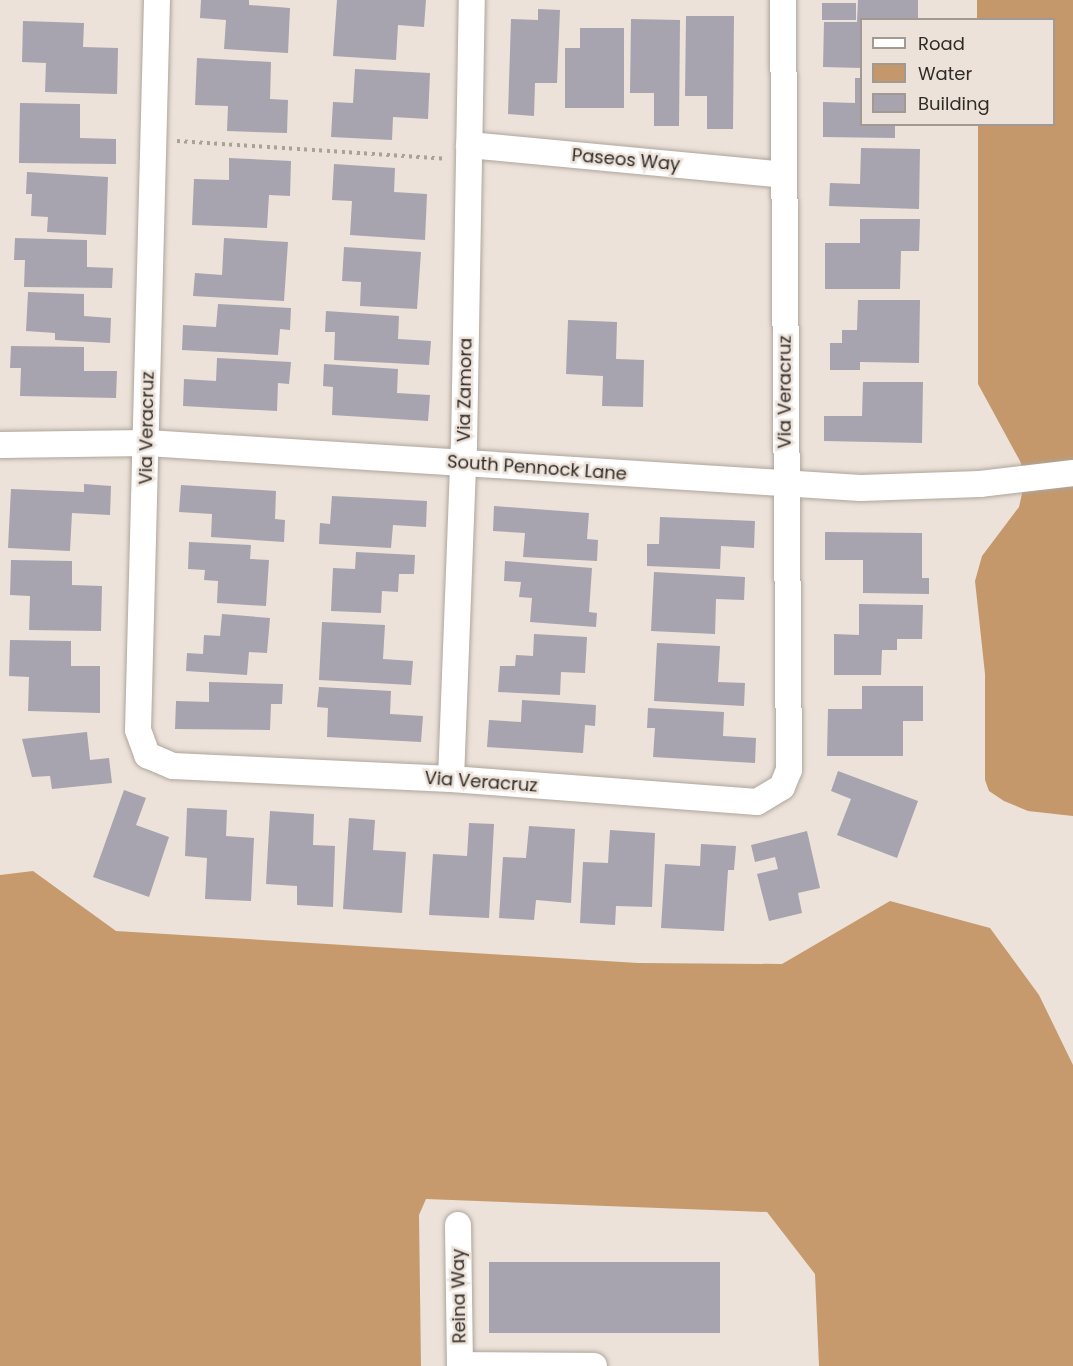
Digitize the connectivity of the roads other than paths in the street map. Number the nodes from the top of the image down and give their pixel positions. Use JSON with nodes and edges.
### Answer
{"nodes":[{"id":1,"x":157,"y":0,"type":"edge"},
{"id":2,"x":472,"y":0,"type":"edge"},
{"id":3,"x":783,"y":0,"type":"edge"},
{"id":4,"x":469,"y":145,"type":"junction"},
{"id":5,"x":784,"y":175,"type":"junction"},
{"id":6,"x":147,"y":442,"type":"junction"},
{"id":7,"x":0,"y":445,"type":"edge"},
{"id":8,"x":463,"y":463,"type":"junction"},
{"id":9,"x":1073,"y":473,"type":"edge"},
{"id":10,"x":786,"y":484,"type":"junction"},
{"id":11,"x":451,"y":779,"type":"junction"},
{"id":12,"x":458,"y":1225,"type":"dead end"},
{"id":13,"x":460,"y":1365,"type":"edge"},
{"id":14,"x":594,"y":1366,"type":"edge"}],
"edges":[{"from":1,"to":6,"type":"street","name":"Via Veracruz"},
{"from":2,"to":4,"type":"street","name":"Via Zamora"},
{"from":3,"to":5,"type":"street","name":"Via Veracruz"},
{"from":4,"to":5,"type":"street","name":"Paseos Way"},
{"from":4,"to":8,"type":"street","name":"Via Zamora"},
{"from":5,"to":10,"type":"street","name":"Via Veracruz"},
{"from":6,"to":7,"type":"street","name":"South Pennock Lane"},
{"from":6,"to":8,"type":"street","name":"South Pennock Lane"},
{"from":6,"to":11,"type":"street","name":"Via Veracruz"},
{"from":8,"to":10,"type":"street","name":"South Pennock Lane"},
{"from":8,"to":11,"type":"street","name":"Via Zamora"},
{"from":9,"to":10,"type":"street","name":"South Pennock Lane"},
{"from":10,"to":11,"type":"street","name":"Via Veracruz"},
{"from":12,"to":13,"type":"street","name":"Reina Way"},
{"from":13,"to":14,"type":"street"}]}
